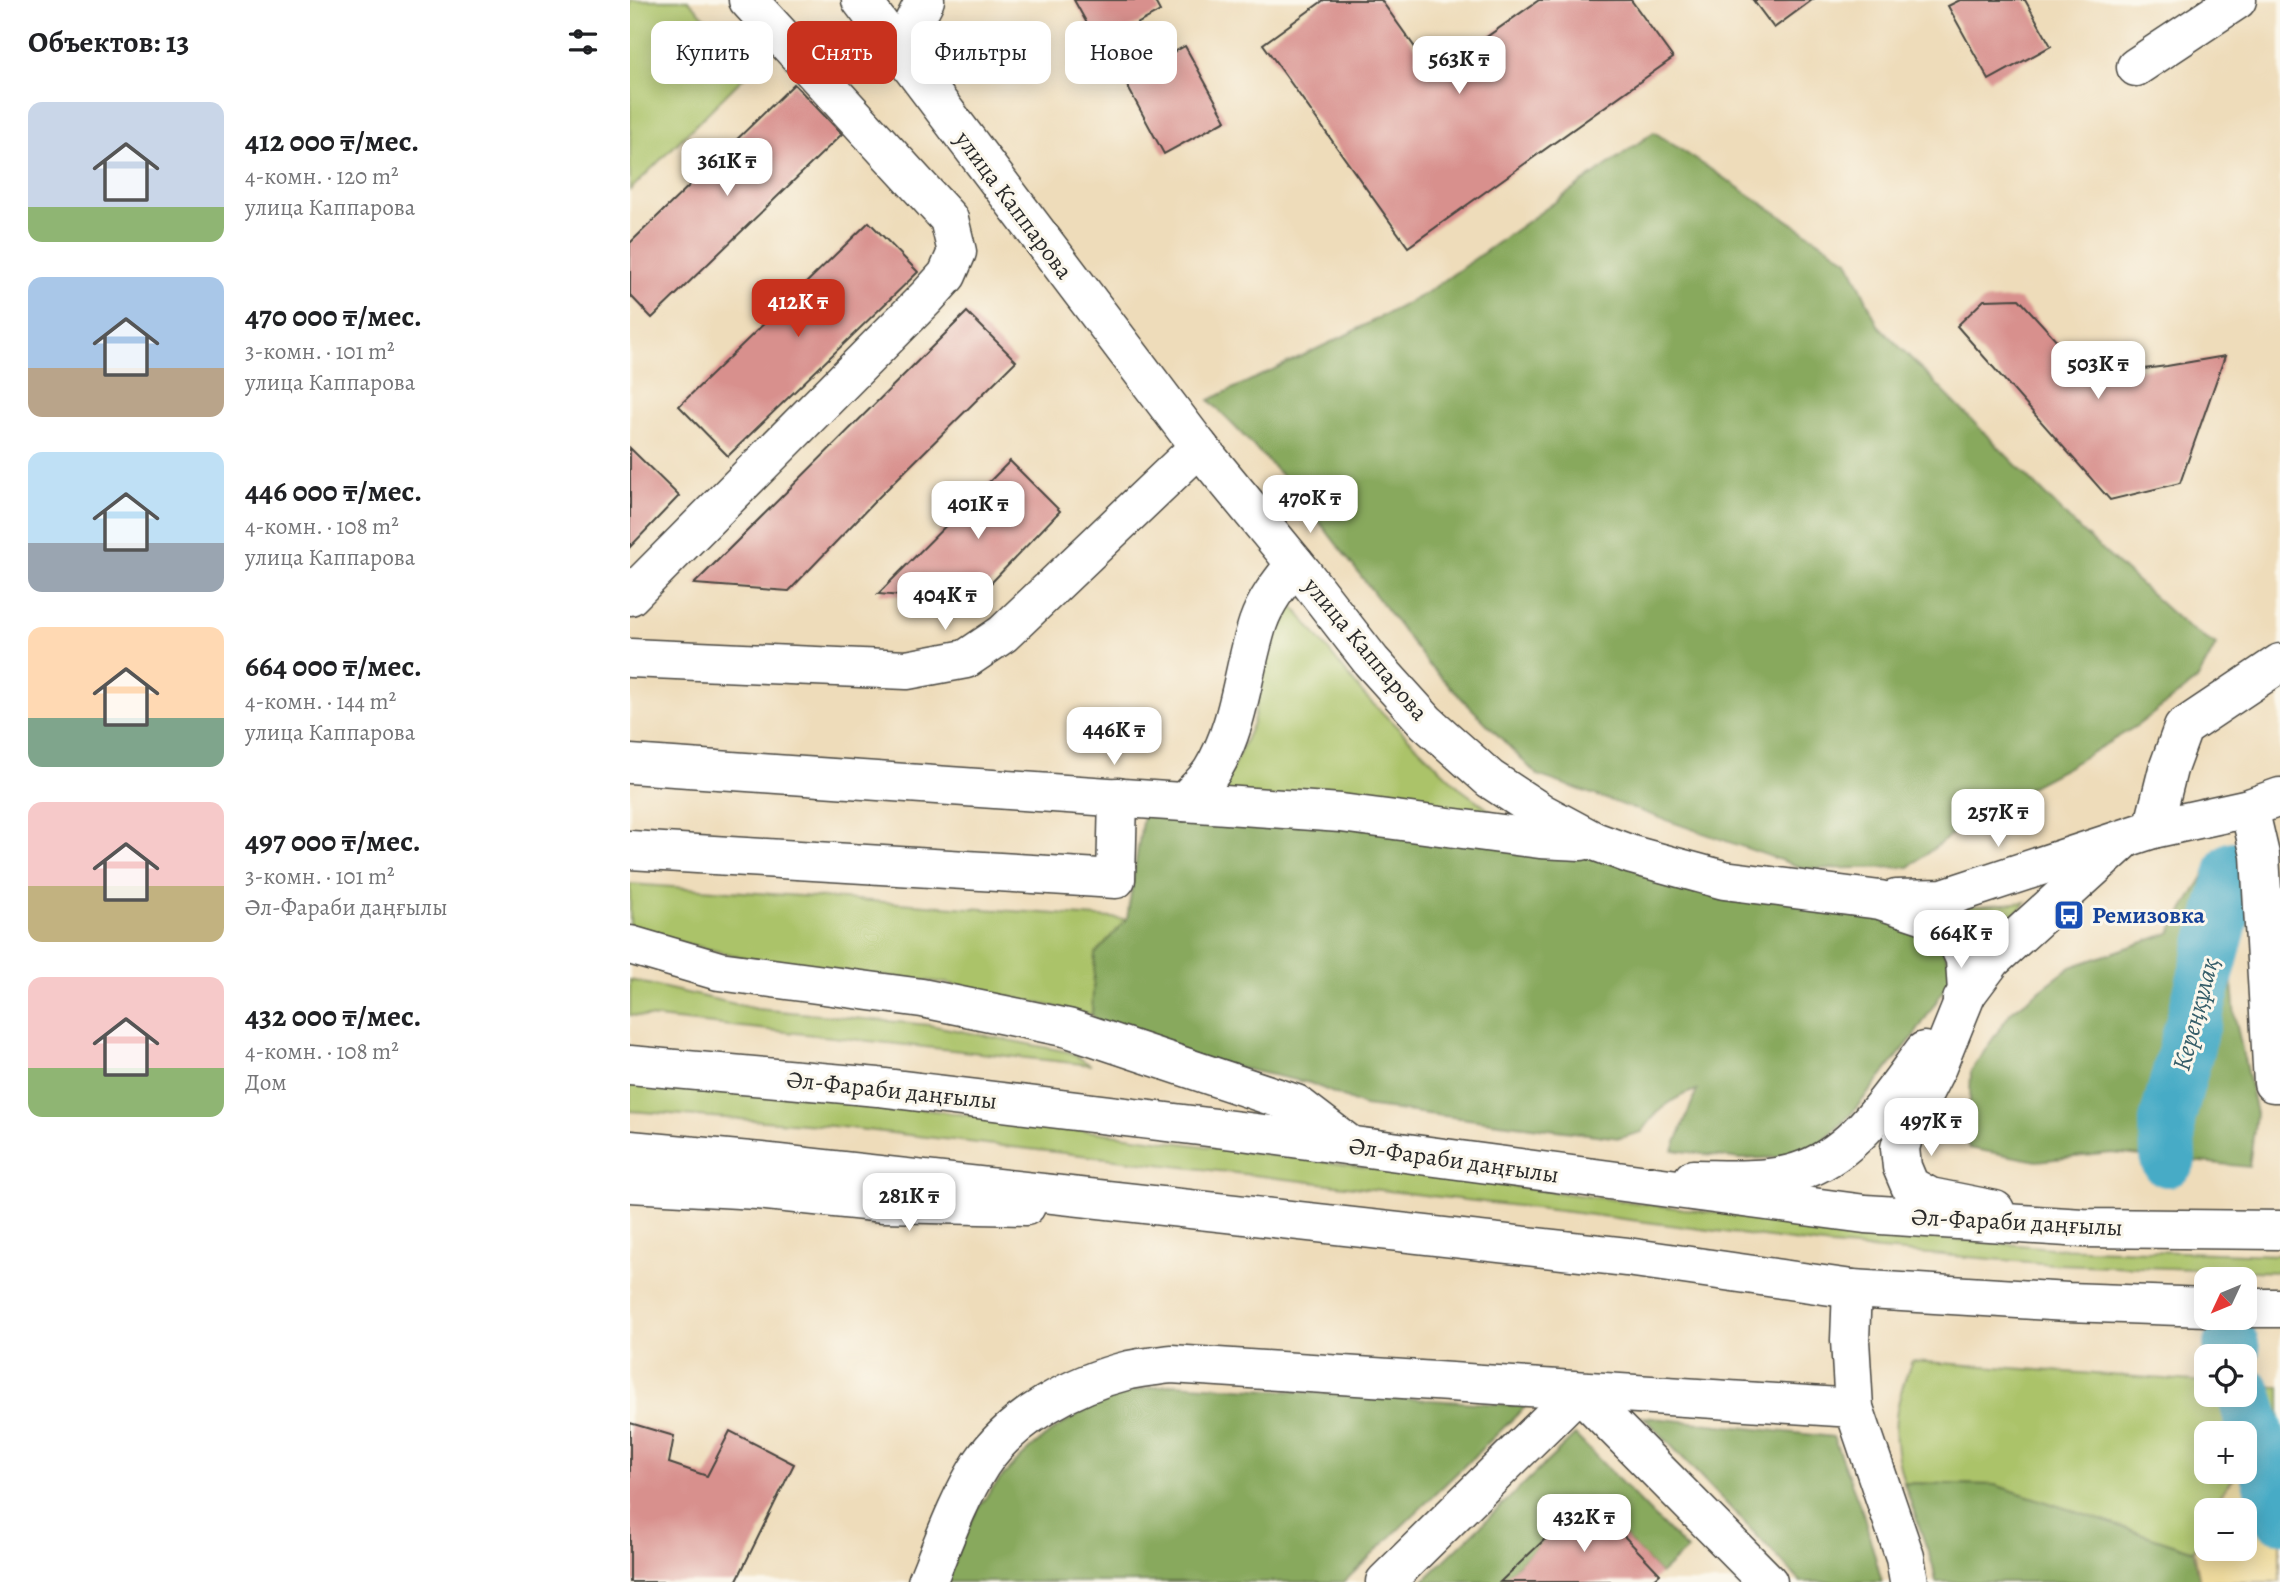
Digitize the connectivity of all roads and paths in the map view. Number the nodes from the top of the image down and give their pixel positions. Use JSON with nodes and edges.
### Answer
{"nodes":[{"id":1,"x":748,"y":0,"type":"edge"},
{"id":2,"x":861,"y":0,"type":"edge"},
{"id":3,"x":895,"y":0,"type":"edge"},
{"id":4,"x":925,"y":0,"type":"edge"},
{"id":5,"x":2237,"y":0,"type":"edge"},
{"id":6,"x":899,"y":51,"type":"junction"},
{"id":7,"x":2136,"y":67,"type":"dead end"},
{"id":8,"x":1199,"y":447,"type":"junction"},
{"id":9,"x":1295,"y":564,"type":"junction"},
{"id":10,"x":630,"y":596,"type":"edge"},
{"id":11,"x":630,"y":658,"type":"edge"},
{"id":12,"x":2280,"y":663,"type":"edge"},
{"id":13,"x":630,"y":764,"type":"edge"},
{"id":14,"x":1118,"y":797,"type":"junction"},
{"id":15,"x":1184,"y":802,"type":"junction"},
{"id":16,"x":2264,"y":803,"type":"edge"},
{"id":17,"x":2139,"y":835,"type":"junction"},
{"id":18,"x":1594,"y":841,"type":"junction"},
{"id":19,"x":630,"y":850,"type":"edge"},
{"id":20,"x":1880,"y":900,"type":"junction"},
{"id":21,"x":1953,"y":932,"type":"junction"},
{"id":22,"x":630,"y":946,"type":"edge"},
{"id":23,"x":1997,"y":955,"type":"junction"},
{"id":24,"x":1967,"y":993,"type":"junction"},
{"id":25,"x":630,"y":1065,"type":"edge"},
{"id":26,"x":2280,"y":1083,"type":"edge"},
{"id":27,"x":1351,"y":1146,"type":"junction"},
{"id":28,"x":630,"y":1150,"type":"edge"},
{"id":29,"x":1606,"y":1180,"type":"junction"},
{"id":30,"x":630,"y":1184,"type":"edge"},
{"id":31,"x":1191,"y":1209,"type":"junction"},
{"id":32,"x":2083,"y":1228,"type":"junction"},
{"id":33,"x":2280,"y":1230,"type":"edge"},
{"id":34,"x":1852,"y":1289,"type":"junction"},
{"id":35,"x":2194,"y":1307,"type":"edge"},
{"id":36,"x":2258,"y":1307,"type":"edge"},
{"id":37,"x":2280,"y":1308,"type":"edge"},
{"id":38,"x":1579,"y":1391,"type":"junction"},
{"id":39,"x":1854,"y":1408,"type":"junction"},
{"id":40,"x":927,"y":1582,"type":"edge"},
{"id":41,"x":1385,"y":1582,"type":"edge"},
{"id":42,"x":1768,"y":1582,"type":"edge"},
{"id":43,"x":1909,"y":1582,"type":"edge"}],
"edges":[{"from":1,"to":10,"type":"street"},
{"from":2,"to":6,"type":"street","name":"улица Каппарова"},
{"from":3,"to":6,"type":"street"},
{"from":4,"to":6,"type":"street"},
{"from":5,"to":7,"type":"street"},
{"from":6,"to":8,"type":"street","name":"улица Каппарова"},
{"from":8,"to":9,"type":"street","name":"улица Каппарова"},
{"from":8,"to":11,"type":"street"},
{"from":9,"to":15,"type":"street"},
{"from":9,"to":18,"type":"street","name":"улица Каппарова"},
{"from":12,"to":17,"type":"street"},
{"from":13,"to":14,"type":"street"},
{"from":14,"to":15,"type":"street"},
{"from":14,"to":19,"type":"street"},
{"from":15,"to":18,"type":"street"},
{"from":16,"to":17,"type":"street"},
{"from":16,"to":26,"type":"street"},
{"from":17,"to":20,"type":"street"},
{"from":17,"to":23,"type":"street"},
{"from":18,"to":20,"type":"street","name":"улица Каппарова"},
{"from":20,"to":21,"type":"street","name":"улица Каппарова"},
{"from":21,"to":23,"type":"street","name":"улица Каппарова"},
{"from":21,"to":24,"type":"street"},
{"from":22,"to":27,"type":"street"},
{"from":23,"to":24,"type":"street"},
{"from":24,"to":29,"type":"street"},
{"from":24,"to":32,"type":"street"},
{"from":25,"to":27,"type":"street","name":"Әл-Фараби даңғылы"},
{"from":27,"to":29,"type":"street","name":"Әл-Фараби даңғылы"},
{"from":28,"to":31,"type":"street"},
{"from":29,"to":32,"type":"street","name":"Әл-Фараби даңғылы"},
{"from":30,"to":31,"type":"street"},
{"from":31,"to":34,"type":"street"},
{"from":32,"to":33,"type":"street","name":"Әл-Фараби даңғылы"},
{"from":34,"to":35,"type":"street"},
{"from":34,"to":39,"type":"street"},
{"from":36,"to":37,"type":"street"},
{"from":38,"to":39,"type":"street"},
{"from":38,"to":40,"type":"street"},
{"from":38,"to":41,"type":"street"},
{"from":38,"to":42,"type":"street"},
{"from":39,"to":43,"type":"street"}]}
